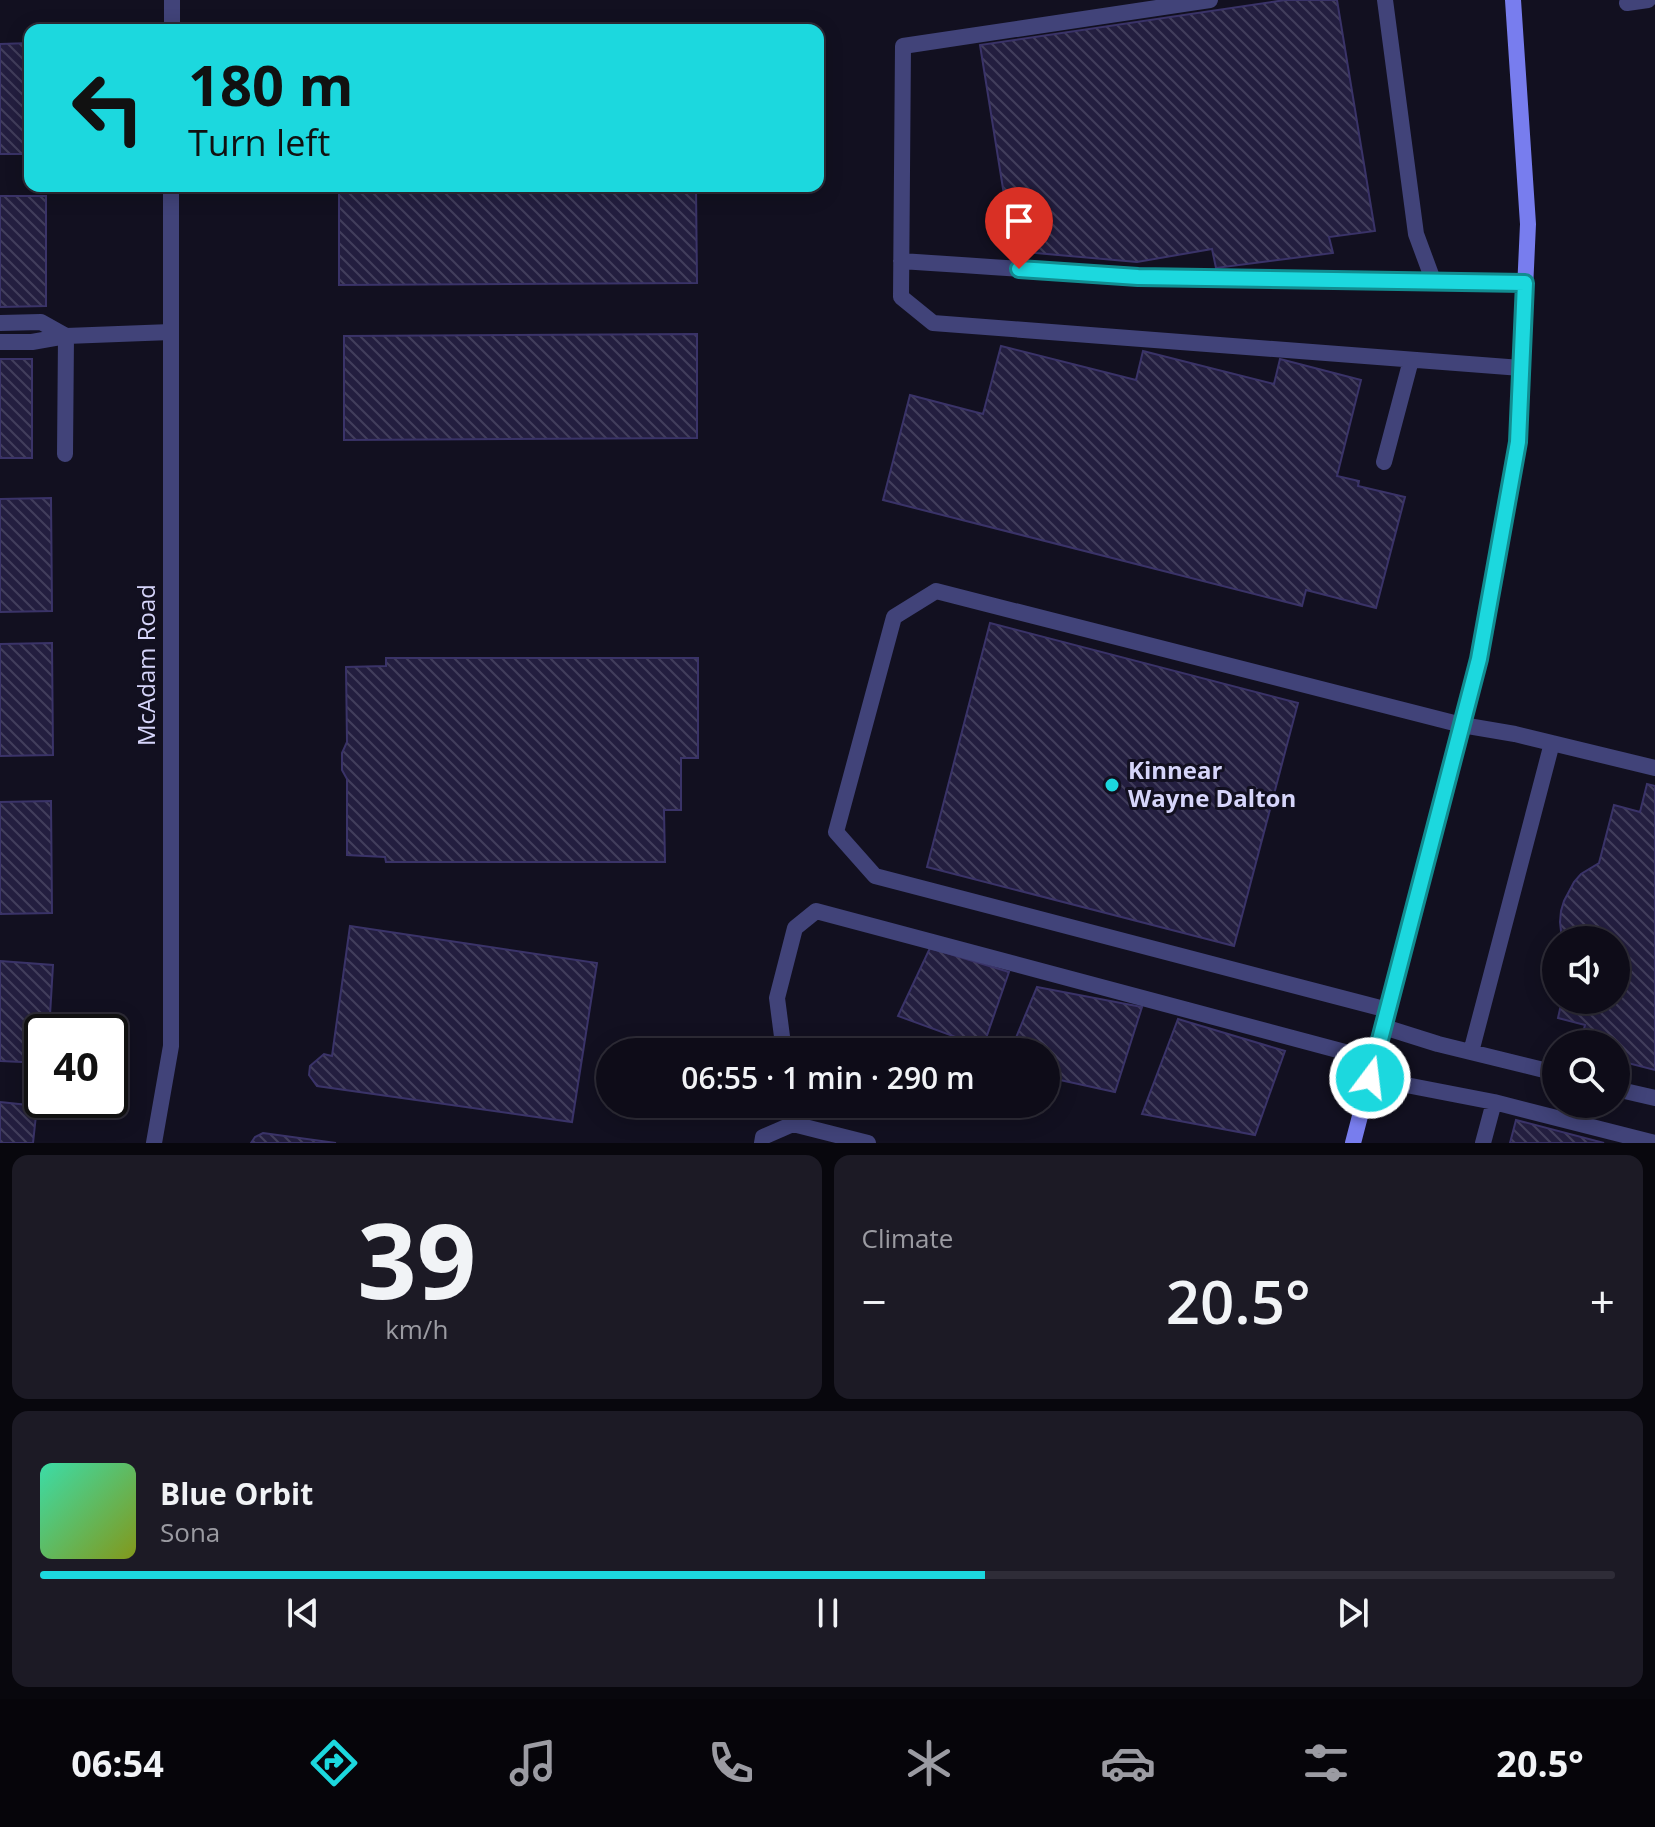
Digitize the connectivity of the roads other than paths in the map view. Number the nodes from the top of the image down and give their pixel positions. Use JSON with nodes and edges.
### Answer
{"nodes":[{"id":1,"x":172,"y":0,"type":"edge"},
{"id":2,"x":1210,"y":0,"type":"edge"},
{"id":3,"x":1385,"y":0,"type":"edge"},
{"id":4,"x":1513,"y":0,"type":"edge"},
{"id":5,"x":1648,"y":0,"type":"edge"},
{"id":6,"x":1627,"y":3,"type":"dead end"},
{"id":7,"x":172,"y":24,"type":"edge"},
{"id":8,"x":171,"y":192,"type":"edge"},
{"id":9,"x":901,"y":261,"type":"junction"},
{"id":10,"x":1433,"y":280,"type":"junction"},
{"id":11,"x":1525,"y":283,"type":"junction"},
{"id":12,"x":0,"y":323,"type":"edge"},
{"id":13,"x":171,"y":332,"type":"junction"},
{"id":14,"x":66,"y":336,"type":"junction"},
{"id":15,"x":0,"y":342,"type":"edge"},
{"id":16,"x":1411,"y":360,"type":"junction"},
{"id":17,"x":1521,"y":368,"type":"junction"},
{"id":18,"x":65,"y":454,"type":"dead end"},
{"id":19,"x":1384,"y":462,"type":"dead end"},
{"id":20,"x":1462,"y":725,"type":"junction"},
{"id":21,"x":1552,"y":743,"type":"junction"},
{"id":22,"x":1655,"y":768,"type":"edge"},
{"id":23,"x":1388,"y":1010,"type":"junction"},
{"id":24,"x":1384,"y":1027,"type":"junction"},
{"id":25,"x":782,"y":1038,"type":"edge"},
{"id":26,"x":1471,"y":1052,"type":"junction"},
{"id":27,"x":1375,"y":1060,"type":"junction"},
{"id":28,"x":1542,"y":1070,"type":"edge"},
{"id":29,"x":1370,"y":1078,"type":"junction"},
{"id":30,"x":1630,"y":1092,"type":"edge"},
{"id":31,"x":1655,"y":1098,"type":"edge"},
{"id":32,"x":1494,"y":1102,"type":"junction"},
{"id":33,"x":792,"y":1118,"type":"edge"},
{"id":34,"x":793,"y":1124,"type":"junction"},
{"id":35,"x":154,"y":1143,"type":"edge"},
{"id":36,"x":762,"y":1143,"type":"edge"},
{"id":37,"x":868,"y":1143,"type":"edge"},
{"id":38,"x":1353,"y":1143,"type":"edge"},
{"id":39,"x":1483,"y":1143,"type":"edge"},
{"id":40,"x":1655,"y":1143,"type":"edge"}],
"edges":[{"from":1,"to":7,"type":"street"},
{"from":2,"to":9,"type":"street"},
{"from":3,"to":10,"type":"street"},
{"from":4,"to":11,"type":"street"},
{"from":5,"to":6,"type":"street"},
{"from":8,"to":13,"type":"street","name":"McAdam Road"},
{"from":9,"to":10,"type":"street"},
{"from":9,"to":16,"type":"street"},
{"from":10,"to":11,"type":"street"},
{"from":11,"to":17,"type":"street"},
{"from":12,"to":14,"type":"street"},
{"from":13,"to":14,"type":"street"},
{"from":13,"to":35,"type":"street","name":"McAdam Road"},
{"from":14,"to":15,"type":"street"},
{"from":14,"to":18,"type":"street"},
{"from":16,"to":17,"type":"street"},
{"from":16,"to":19,"type":"street"},
{"from":17,"to":20,"type":"street"},
{"from":20,"to":21,"type":"street"},
{"from":20,"to":23,"type":"street"},
{"from":20,"to":23,"type":"street"},
{"from":21,"to":22,"type":"street"},
{"from":21,"to":26,"type":"street"},
{"from":23,"to":24,"type":"street"},
{"from":24,"to":26,"type":"street"},
{"from":24,"to":27,"type":"street"},
{"from":25,"to":27,"type":"street"},
{"from":26,"to":28,"type":"street"},
{"from":27,"to":29,"type":"street"},
{"from":29,"to":32,"type":"street"},
{"from":29,"to":38,"type":"street"},
{"from":30,"to":31,"type":"street"},
{"from":32,"to":39,"type":"street"},
{"from":32,"to":40,"type":"street"},
{"from":33,"to":34,"type":"street"},
{"from":34,"to":36,"type":"street"},
{"from":34,"to":37,"type":"street"}]}
